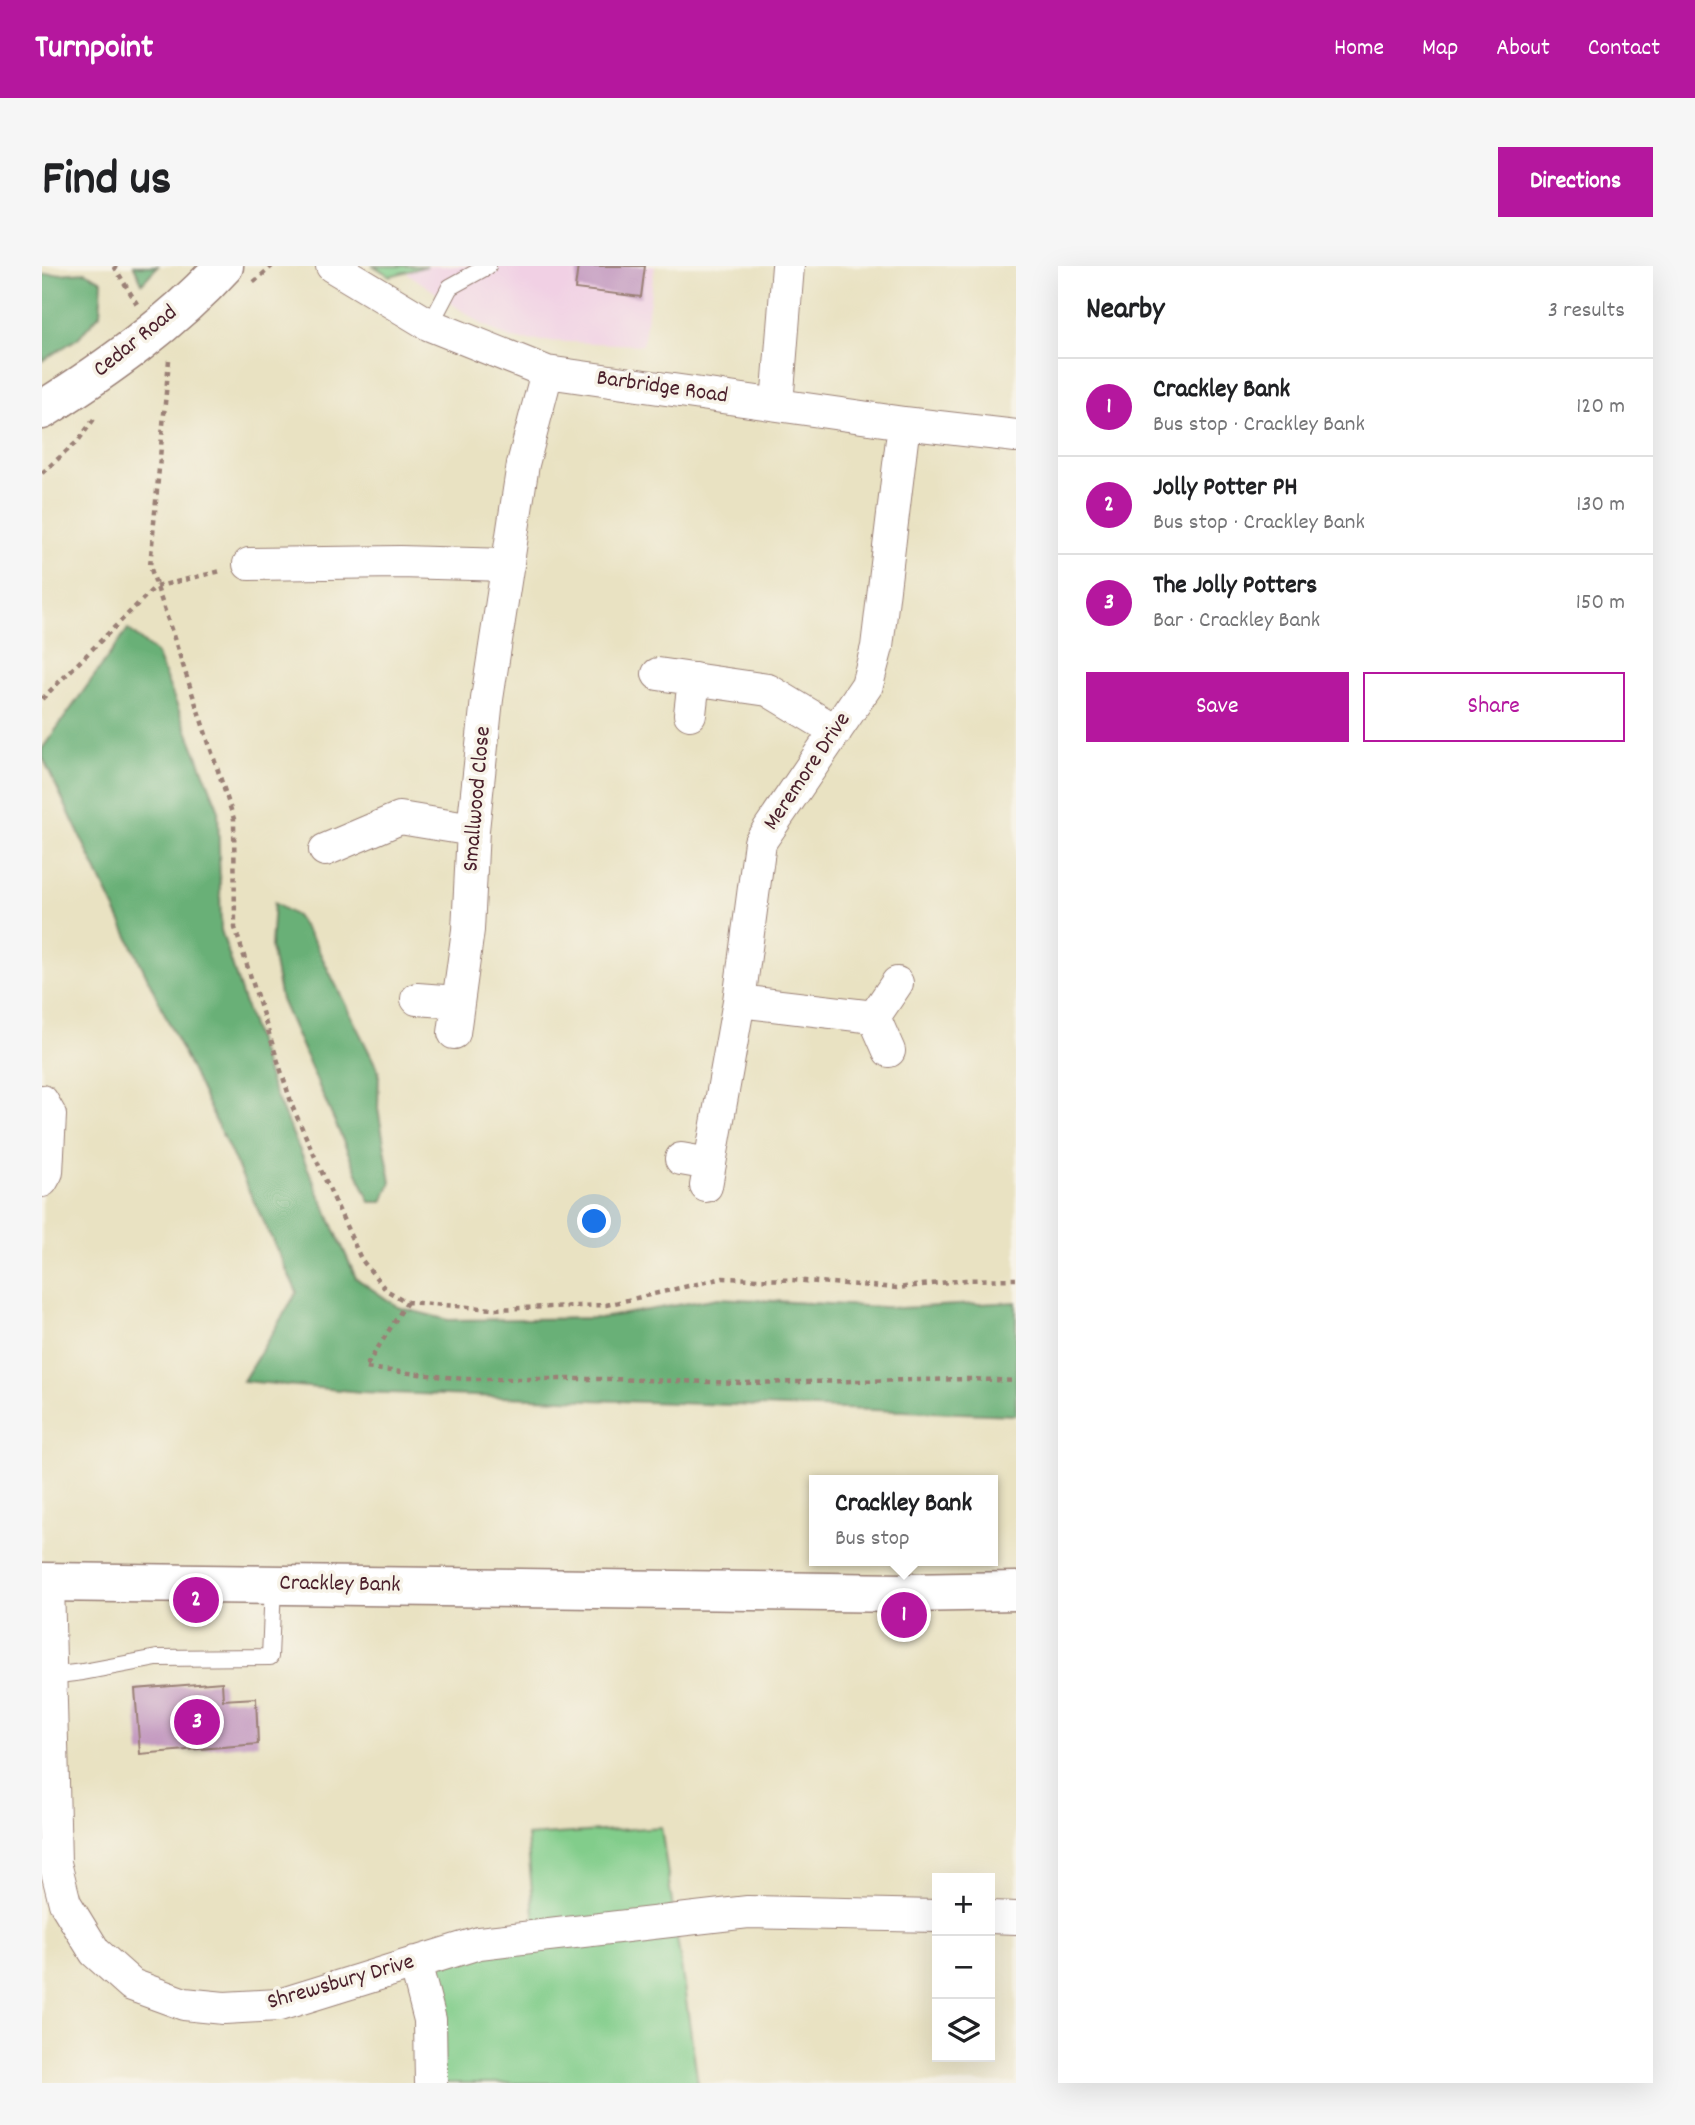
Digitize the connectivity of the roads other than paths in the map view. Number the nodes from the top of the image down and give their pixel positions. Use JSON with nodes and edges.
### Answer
{"nodes":[{"id":1,"x":224,"y":266,"type":"edge"},
{"id":2,"x":332,"y":266,"type":"edge"},
{"id":3,"x":488,"y":266,"type":"edge"},
{"id":4,"x":788,"y":266,"type":"edge"},
{"id":5,"x":430,"y":325,"type":"junction"},
{"id":6,"x":547,"y":372,"type":"junction"},
{"id":7,"x":777,"y":404,"type":"junction"},
{"id":8,"x":42,"y":410,"type":"edge"},
{"id":9,"x":904,"y":423,"type":"junction"},
{"id":10,"x":1016,"y":436,"type":"edge"},
{"id":11,"x":249,"y":564,"type":"road end"},
{"id":12,"x":508,"y":565,"type":"junction"},
{"id":13,"x":659,"y":674,"type":"dead end"},
{"id":14,"x":694,"y":679,"type":"junction"},
{"id":15,"x":690,"y":714,"type":"dead end"},
{"id":16,"x":836,"y":731,"type":"junction"},
{"id":17,"x":472,"y":830,"type":"junction"},
{"id":18,"x":325,"y":850,"type":"dead end"},
{"id":19,"x":897,"y":983,"type":"dead end"},
{"id":20,"x":417,"y":999,"type":"dead end"},
{"id":21,"x":739,"y":1000,"type":"junction"},
{"id":22,"x":457,"y":1002,"type":"junction"},
{"id":23,"x":874,"y":1017,"type":"junction"},
{"id":24,"x":454,"y":1033,"type":"dead end"},
{"id":25,"x":889,"y":1051,"type":"dead end"},
{"id":26,"x":42,"y":1101,"type":"edge"},
{"id":27,"x":699,"y":1170,"type":"dead end"},
{"id":28,"x":42,"y":1181,"type":"edge"},
{"id":29,"x":45,"y":1582,"type":"edge"},
{"id":30,"x":272,"y":1584,"type":"junction"},
{"id":31,"x":1016,"y":1591,"type":"edge"},
{"id":32,"x":50,"y":1676,"type":"junction"},
{"id":33,"x":54,"y":1908,"type":"edge"},
{"id":34,"x":932,"y":1916,"type":"edge"},
{"id":35,"x":995,"y":1917,"type":"edge"},
{"id":36,"x":1016,"y":1918,"type":"edge"},
{"id":37,"x":415,"y":1962,"type":"junction"},
{"id":38,"x":430,"y":2083,"type":"edge"}],
"edges":[{"from":1,"to":8,"type":"street","name":"Cedar Road"},
{"from":2,"to":5,"type":"street","name":"Barbridge Road"},
{"from":3,"to":5,"type":"lane"},
{"from":4,"to":7,"type":"street"},
{"from":5,"to":6,"type":"street","name":"Barbridge Road"},
{"from":6,"to":7,"type":"street","name":"Barbridge Road"},
{"from":6,"to":12,"type":"street","name":"Smallwood Close"},
{"from":7,"to":9,"type":"street","name":"Barbridge Road"},
{"from":9,"to":10,"type":"street","name":"Barbridge Road"},
{"from":9,"to":16,"type":"street","name":"Meremore Drive"},
{"from":11,"to":12,"type":"street"},
{"from":12,"to":17,"type":"street","name":"Smallwood Close"},
{"from":13,"to":14,"type":"street"},
{"from":14,"to":15,"type":"street"},
{"from":14,"to":16,"type":"street"},
{"from":16,"to":21,"type":"street","name":"Meremore Drive"},
{"from":17,"to":18,"type":"street"},
{"from":17,"to":22,"type":"street","name":"Smallwood Close"},
{"from":19,"to":23,"type":"street"},
{"from":20,"to":22,"type":"street"},
{"from":21,"to":23,"type":"street"},
{"from":21,"to":27,"type":"street","name":"Meremore Drive"},
{"from":22,"to":24,"type":"street","name":"Smallwood Close"},
{"from":23,"to":25,"type":"street"},
{"from":26,"to":28,"type":"street"},
{"from":29,"to":30,"type":"street","name":"Crackley Bank"},
{"from":29,"to":32,"type":"street","name":"Shrewsbury Drive"},
{"from":30,"to":31,"type":"street","name":"Crackley Bank"},
{"from":30,"to":32,"type":"lane"},
{"from":32,"to":33,"type":"street","name":"Shrewsbury Drive"},
{"from":33,"to":37,"type":"street","name":"Shrewsbury Drive"},
{"from":34,"to":37,"type":"street","name":"Shrewsbury Drive"},
{"from":35,"to":36,"type":"street"},
{"from":37,"to":38,"type":"street"}]}
